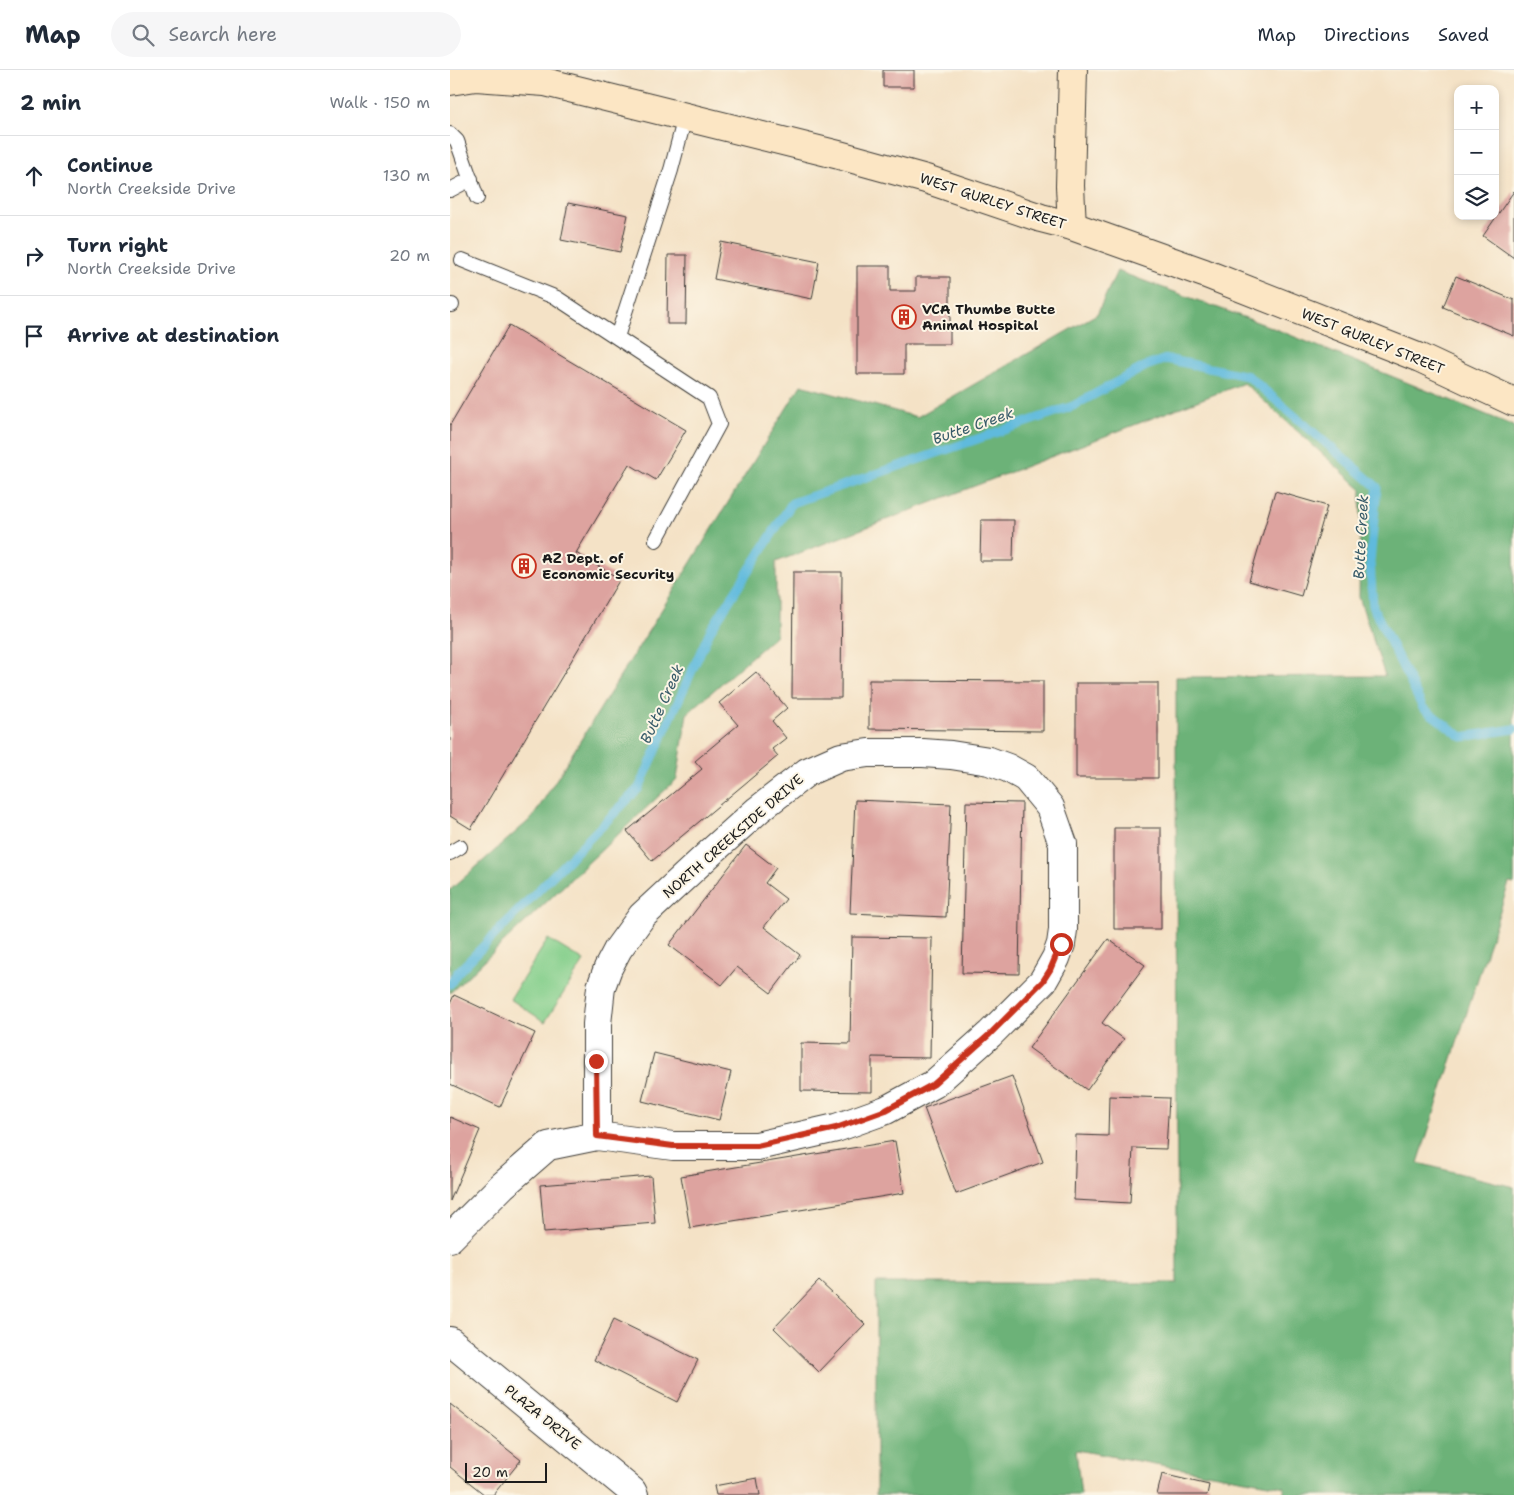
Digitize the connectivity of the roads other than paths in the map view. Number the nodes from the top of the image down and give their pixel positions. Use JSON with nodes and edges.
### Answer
{"nodes":[{"id":1,"x":1073,"y":70,"type":"edge"},
{"id":2,"x":450,"y":81,"type":"edge"},
{"id":3,"x":685,"y":117,"type":"junction"},
{"id":4,"x":450,"y":134,"type":"edge"},
{"id":5,"x":471,"y":179,"type":"junction"},
{"id":6,"x":450,"y":190,"type":"edge"},
{"id":7,"x":477,"y":198,"type":"dead end"},
{"id":8,"x":1072,"y":226,"type":"junction"},
{"id":9,"x":462,"y":260,"type":"dead end"},
{"id":10,"x":617,"y":337,"type":"junction"},
{"id":11,"x":1514,"y":402,"type":"edge"},
{"id":12,"x":656,"y":540,"type":"dead end"},
{"id":13,"x":597,"y":1136,"type":"junction"},
{"id":14,"x":450,"y":1238,"type":"edge"},
{"id":15,"x":450,"y":1341,"type":"edge"},
{"id":16,"x":634,"y":1495,"type":"edge"}],
"edges":[{"from":1,"to":8,"type":"main road"},
{"from":2,"to":3,"type":"main road","name":"WEST GURLEY STREET"},
{"from":3,"to":8,"type":"main road","name":"WEST GURLEY STREET"},
{"from":3,"to":10,"type":"lane"},
{"from":4,"to":5,"type":"lane"},
{"from":5,"to":6,"type":"lane"},
{"from":5,"to":7,"type":"lane"},
{"from":8,"to":11,"type":"main road","name":"WEST GURLEY STREET"},
{"from":9,"to":10,"type":"lane"},
{"from":10,"to":12,"type":"lane"},
{"from":13,"to":13,"type":"street","name":"NORTH CREEKSIDE DRIVE"},
{"from":13,"to":14,"type":"street","name":"NORTH CREEKSIDE DRIVE"},
{"from":15,"to":16,"type":"street","name":"PLAZA DRIVE"}]}
